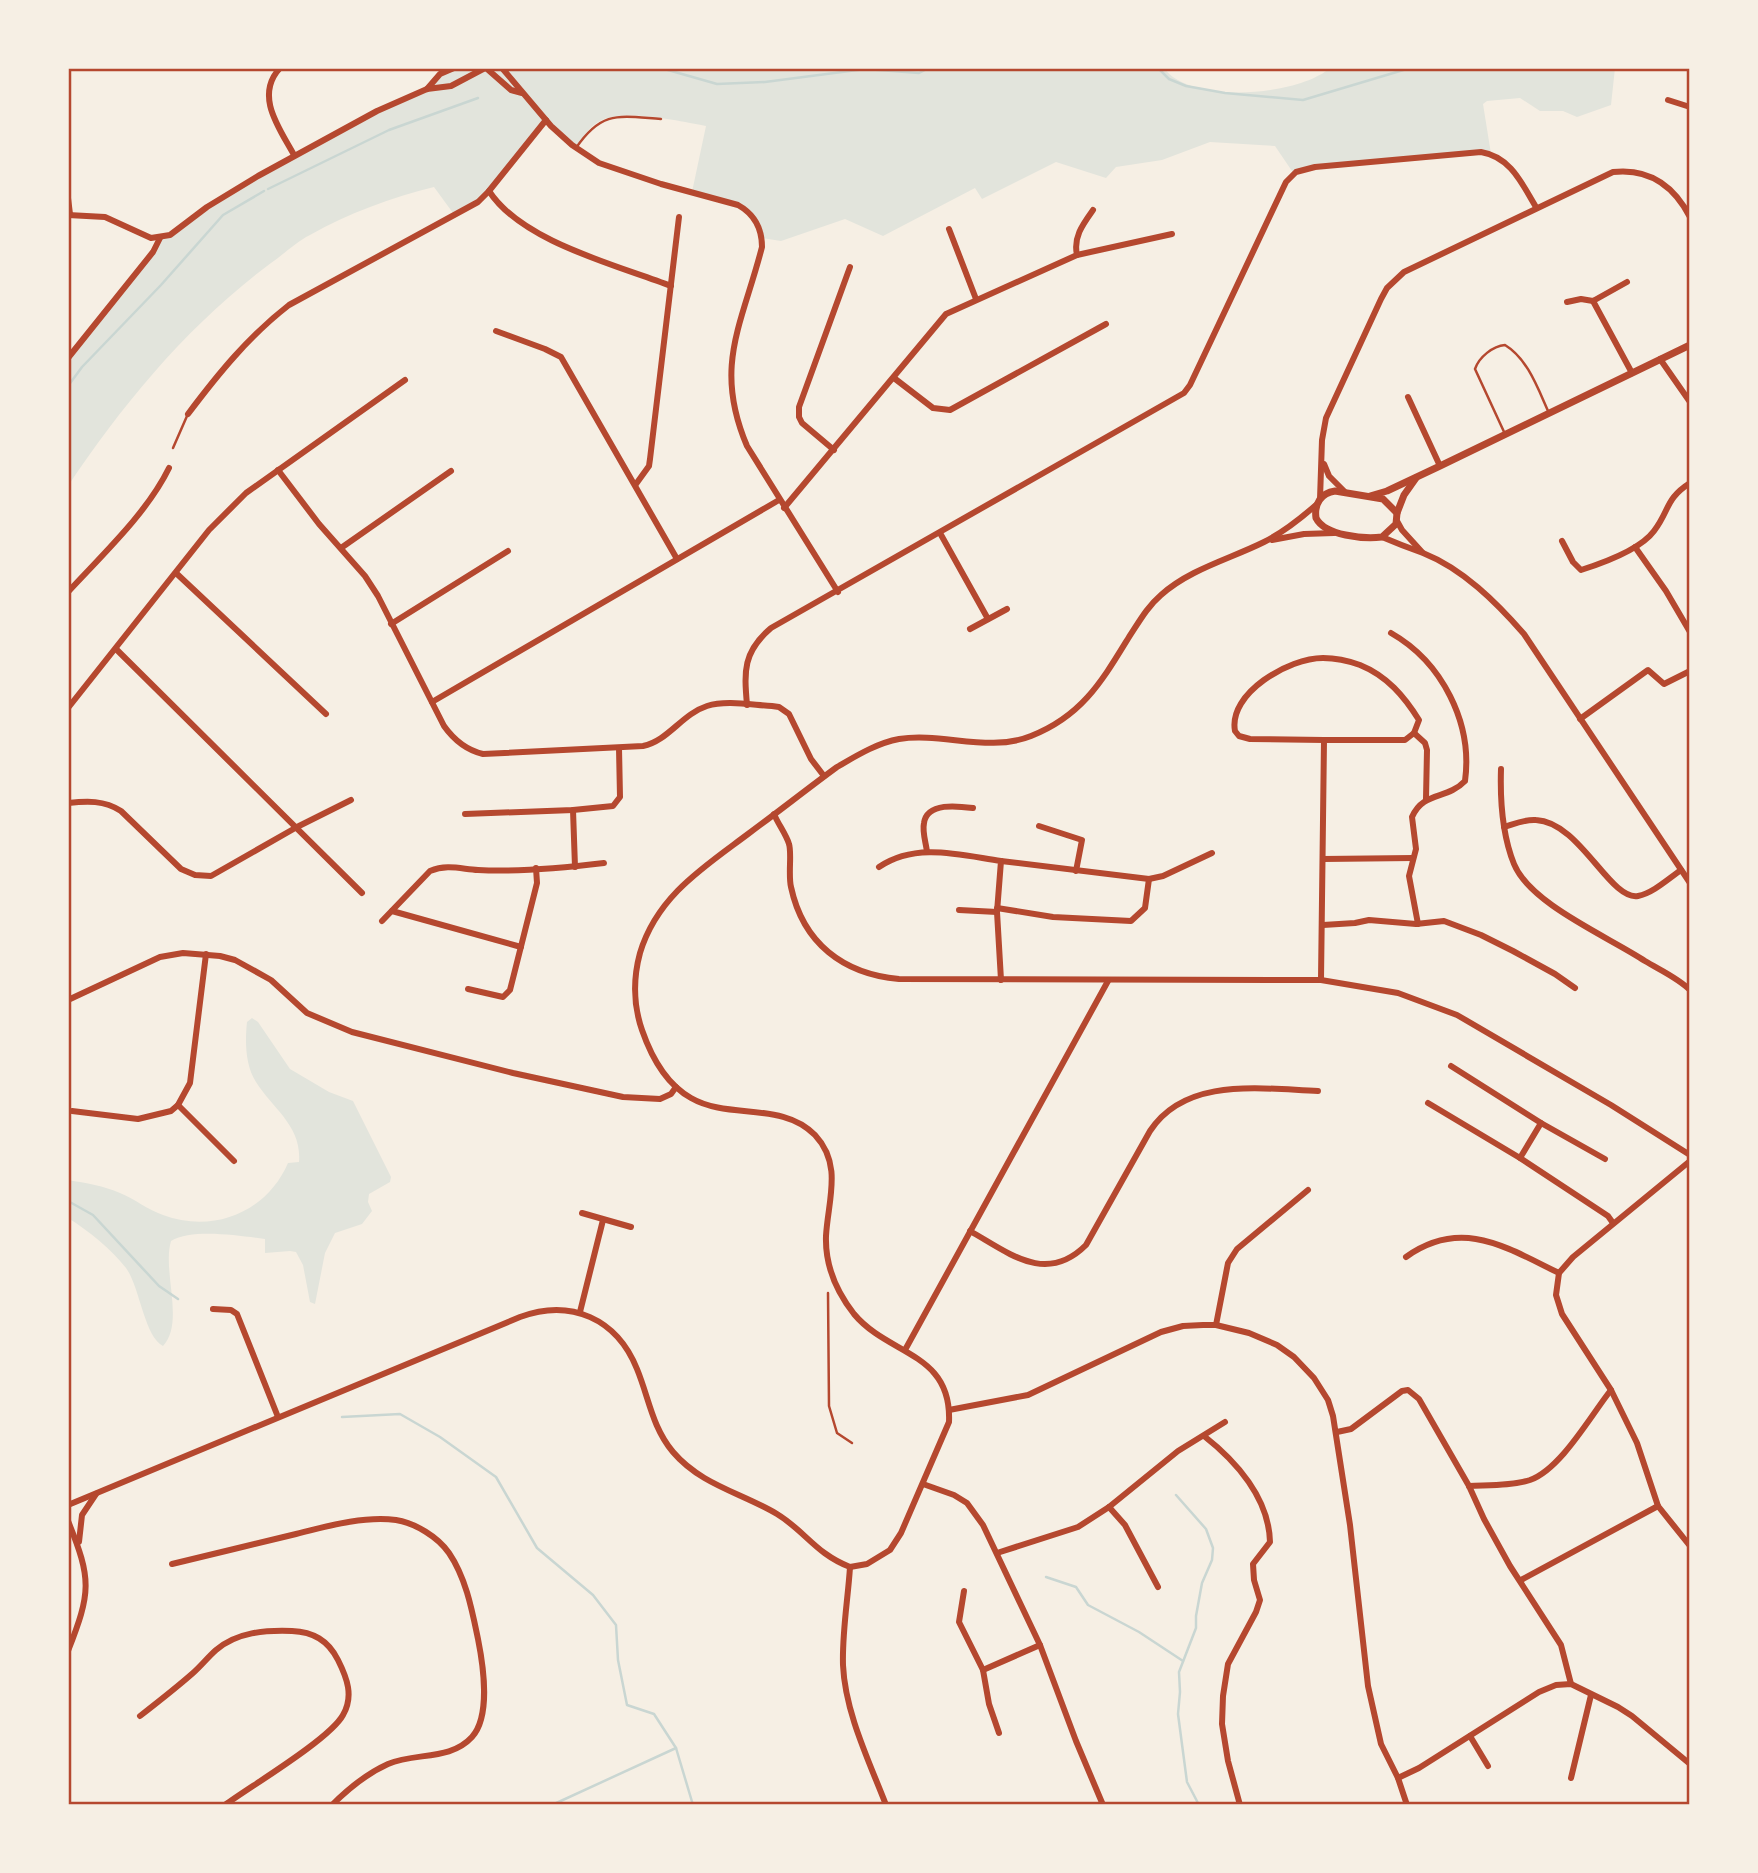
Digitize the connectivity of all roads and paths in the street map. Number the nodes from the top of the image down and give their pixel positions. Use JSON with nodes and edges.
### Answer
{"nodes":[{"id":1,"x":280,"y":68,"type":"edge"},
{"id":2,"x":454,"y":68,"type":"edge"},
{"id":3,"x":486,"y":68,"type":"edge"},
{"id":4,"x":502,"y":68,"type":"edge"},
{"id":5,"x":428,"y":89,"type":"junction"},
{"id":6,"x":522,"y":93,"type":"junction"},
{"id":7,"x":1668,"y":100,"type":"dead end"},
{"id":8,"x":1690,"y":107,"type":"edge"},
{"id":9,"x":661,"y":119,"type":"dead end"},
{"id":10,"x":546,"y":120,"type":"junction"},
{"id":11,"x":576,"y":148,"type":"junction"},
{"id":12,"x":294,"y":155,"type":"junction"},
{"id":13,"x":489,"y":191,"type":"junction"},
{"id":14,"x":68,"y":198,"type":"edge"},
{"id":15,"x":1687,"y":204,"type":"edge"},
{"id":16,"x":1536,"y":207,"type":"junction"},
{"id":17,"x":1093,"y":210,"type":"dead end"},
{"id":18,"x":69,"y":214,"type":"edge"},
{"id":19,"x":679,"y":217,"type":"dead end"},
{"id":20,"x":1690,"y":217,"type":"edge"},
{"id":21,"x":949,"y":229,"type":"dead end"},
{"id":22,"x":1172,"y":234,"type":"dead end"},
{"id":23,"x":160,"y":238,"type":"junction"},
{"id":24,"x":1077,"y":255,"type":"junction"},
{"id":25,"x":850,"y":267,"type":"dead end"},
{"id":26,"x":1627,"y":282,"type":"dead end"},
{"id":27,"x":671,"y":286,"type":"junction"},
{"id":28,"x":976,"y":299,"type":"junction"},
{"id":29,"x":1593,"y":301,"type":"junction"},
{"id":30,"x":1567,"y":302,"type":"dead end"},
{"id":31,"x":1106,"y":324,"type":"dead end"},
{"id":32,"x":496,"y":331,"type":"dead end"},
{"id":33,"x":1690,"y":345,"type":"edge"},
{"id":34,"x":68,"y":358,"type":"edge"},
{"id":35,"x":1660,"y":359,"type":"junction"},
{"id":36,"x":1632,"y":373,"type":"junction"},
{"id":37,"x":894,"y":378,"type":"junction"},
{"id":38,"x":405,"y":380,"type":"dead end"},
{"id":39,"x":1408,"y":397,"type":"dead end"},
{"id":40,"x":1690,"y":402,"type":"edge"},
{"id":41,"x":1549,"y":413,"type":"junction"},
{"id":42,"x":188,"y":414,"type":"joint"},
{"id":43,"x":1505,"y":434,"type":"junction"},
{"id":44,"x":173,"y":448,"type":"dead end"},
{"id":45,"x":834,"y":450,"type":"junction"},
{"id":46,"x":1322,"y":455,"type":"junction"},
{"id":47,"x":1440,"y":466,"type":"junction"},
{"id":48,"x":169,"y":468,"type":"dead end"},
{"id":49,"x":278,"y":470,"type":"junction"},
{"id":50,"x":451,"y":471,"type":"dead end"},
{"id":51,"x":1419,"y":475,"type":"junction"},
{"id":52,"x":1690,"y":483,"type":"edge"},
{"id":53,"x":636,"y":484,"type":"junction"},
{"id":54,"x":1344,"y":491,"type":"junction"},
{"id":55,"x":1370,"y":496,"type":"junction"},
{"id":56,"x":779,"y":500,"type":"junction"},
{"id":57,"x":1318,"y":502,"type":"junction"},
{"id":58,"x":784,"y":508,"type":"junction"},
{"id":59,"x":1397,"y":517,"type":"junction"},
{"id":60,"x":940,"y":533,"type":"junction"},
{"id":61,"x":1334,"y":533,"type":"junction"},
{"id":62,"x":1382,"y":537,"type":"junction"},
{"id":63,"x":1562,"y":541,"type":"dead end"},
{"id":64,"x":1263,"y":542,"type":"junction"},
{"id":65,"x":1635,"y":547,"type":"junction"},
{"id":66,"x":341,"y":548,"type":"junction"},
{"id":67,"x":508,"y":551,"type":"dead end"},
{"id":68,"x":1423,"y":553,"type":"junction"},
{"id":69,"x":677,"y":559,"type":"junction"},
{"id":70,"x":176,"y":573,"type":"junction"},
{"id":71,"x":68,"y":592,"type":"edge"},
{"id":72,"x":838,"y":592,"type":"junction"},
{"id":73,"x":1007,"y":609,"type":"dead end"},
{"id":74,"x":988,"y":619,"type":"junction"},
{"id":75,"x":391,"y":624,"type":"junction"},
{"id":76,"x":970,"y":629,"type":"dead end"},
{"id":77,"x":1690,"y":632,"type":"edge"},
{"id":78,"x":1391,"y":633,"type":"dead end"},
{"id":79,"x":116,"y":649,"type":"junction"},
{"id":80,"x":1690,"y":671,"type":"edge"},
{"id":81,"x":432,"y":702,"type":"junction"},
{"id":82,"x":747,"y":705,"type":"junction"},
{"id":83,"x":68,"y":708,"type":"edge"},
{"id":84,"x":326,"y":714,"type":"dead end"},
{"id":85,"x":1580,"y":719,"type":"junction"},
{"id":86,"x":1414,"y":733,"type":"junction"},
{"id":87,"x":1324,"y":740,"type":"junction"},
{"id":88,"x":619,"y":748,"type":"junction"},
{"id":89,"x":1501,"y":769,"type":"dead end"},
{"id":90,"x":824,"y":776,"type":"junction"},
{"id":91,"x":1426,"y":799,"type":"junction"},
{"id":92,"x":351,"y":800,"type":"dead end"},
{"id":93,"x":68,"y":803,"type":"edge"},
{"id":94,"x":973,"y":808,"type":"dead end"},
{"id":95,"x":573,"y":810,"type":"junction"},
{"id":96,"x":465,"y":814,"type":"dead end"},
{"id":97,"x":774,"y":814,"type":"junction"},
{"id":98,"x":1039,"y":826,"type":"dead end"},
{"id":99,"x":297,"y":827,"type":"junction"},
{"id":100,"x":1504,"y":827,"type":"junction"},
{"id":101,"x":927,"y":852,"type":"junction"},
{"id":102,"x":1212,"y":853,"type":"dead end"},
{"id":103,"x":1413,"y":858,"type":"junction"},
{"id":104,"x":1323,"y":859,"type":"junction"},
{"id":105,"x":1001,"y":861,"type":"junction"},
{"id":106,"x":604,"y":863,"type":"dead end"},
{"id":107,"x":575,"y":867,"type":"junction"},
{"id":108,"x":879,"y":867,"type":"dead end"},
{"id":109,"x":536,"y":868,"type":"junction"},
{"id":110,"x":1681,"y":870,"type":"junction"},
{"id":111,"x":1076,"y":871,"type":"junction"},
{"id":112,"x":1149,"y":879,"type":"junction"},
{"id":113,"x":1690,"y":883,"type":"edge"},
{"id":114,"x":362,"y":894,"type":"dead end"},
{"id":115,"x":959,"y":910,"type":"dead end"},
{"id":116,"x":997,"y":910,"type":"junction"},
{"id":117,"x":392,"y":911,"type":"junction"},
{"id":118,"x":382,"y":921,"type":"dead end"},
{"id":119,"x":1418,"y":924,"type":"junction"},
{"id":120,"x":1323,"y":925,"type":"junction"},
{"id":121,"x":521,"y":947,"type":"junction"},
{"id":122,"x":206,"y":954,"type":"junction"},
{"id":123,"x":1001,"y":980,"type":"junction"},
{"id":124,"x":1321,"y":980,"type":"junction"},
{"id":125,"x":1108,"y":981,"type":"junction"},
{"id":126,"x":1575,"y":988,"type":"dead end"},
{"id":127,"x":468,"y":989,"type":"dead end"},
{"id":128,"x":1690,"y":990,"type":"edge"},
{"id":129,"x":68,"y":1000,"type":"edge"},
{"id":130,"x":1451,"y":1066,"type":"dead end"},
{"id":131,"x":676,"y":1087,"type":"junction"},
{"id":132,"x":1318,"y":1091,"type":"dead end"},
{"id":133,"x":1428,"y":1103,"type":"dead end"},
{"id":134,"x":178,"y":1105,"type":"junction"},
{"id":135,"x":72,"y":1111,"type":"dead end"},
{"id":136,"x":1541,"y":1123,"type":"junction"},
{"id":137,"x":1690,"y":1155,"type":"edge"},
{"id":138,"x":1520,"y":1158,"type":"junction"},
{"id":139,"x":1605,"y":1159,"type":"dead end"},
{"id":140,"x":234,"y":1160,"type":"dead end"},
{"id":141,"x":1690,"y":1161,"type":"edge"},
{"id":142,"x":1308,"y":1190,"type":"dead end"},
{"id":143,"x":582,"y":1213,"type":"dead end"},
{"id":144,"x":603,"y":1220,"type":"junction"},
{"id":145,"x":1613,"y":1223,"type":"junction"},
{"id":146,"x":631,"y":1227,"type":"dead end"},
{"id":147,"x":970,"y":1231,"type":"junction"},
{"id":148,"x":1406,"y":1257,"type":"dead end"},
{"id":149,"x":1559,"y":1273,"type":"junction"},
{"id":150,"x":828,"y":1293,"type":"dead end"},
{"id":151,"x":213,"y":1309,"type":"dead end"},
{"id":152,"x":580,"y":1312,"type":"junction"},
{"id":153,"x":1216,"y":1325,"type":"junction"},
{"id":154,"x":905,"y":1350,"type":"junction"},
{"id":155,"x":1611,"y":1390,"type":"junction"},
{"id":156,"x":949,"y":1410,"type":"junction"},
{"id":157,"x":278,"y":1417,"type":"junction"},
{"id":158,"x":1225,"y":1422,"type":"dead end"},
{"id":159,"x":1337,"y":1432,"type":"junction"},
{"id":160,"x":1204,"y":1436,"type":"junction"},
{"id":161,"x":852,"y":1443,"type":"dead end"},
{"id":162,"x":923,"y":1484,"type":"junction"},
{"id":163,"x":1469,"y":1486,"type":"junction"},
{"id":164,"x":99,"y":1490,"type":"junction"},
{"id":165,"x":68,"y":1505,"type":"edge"},
{"id":166,"x":1658,"y":1506,"type":"junction"},
{"id":167,"x":1109,"y":1507,"type":"junction"},
{"id":168,"x":68,"y":1521,"type":"edge"},
{"id":169,"x":71,"y":1532,"type":"edge"},
{"id":170,"x":79,"y":1545,"type":"junction"},
{"id":171,"x":1690,"y":1546,"type":"edge"},
{"id":172,"x":997,"y":1552,"type":"junction"},
{"id":173,"x":172,"y":1564,"type":"dead end"},
{"id":174,"x":850,"y":1567,"type":"junction"},
{"id":175,"x":1521,"y":1580,"type":"junction"},
{"id":176,"x":1158,"y":1587,"type":"dead end"},
{"id":177,"x":964,"y":1591,"type":"dead end"},
{"id":178,"x":1040,"y":1644,"type":"junction"},
{"id":179,"x":68,"y":1651,"type":"edge"},
{"id":180,"x":983,"y":1670,"type":"junction"},
{"id":181,"x":1571,"y":1684,"type":"junction"},
{"id":182,"x":1591,"y":1695,"type":"junction"},
{"id":183,"x":140,"y":1716,"type":"dead end"},
{"id":184,"x":999,"y":1733,"type":"dead end"},
{"id":185,"x":1470,"y":1736,"type":"junction"},
{"id":186,"x":1690,"y":1764,"type":"edge"},
{"id":187,"x":1488,"y":1766,"type":"dead end"},
{"id":188,"x":1398,"y":1778,"type":"junction"},
{"id":189,"x":1571,"y":1778,"type":"dead end"},
{"id":190,"x":227,"y":1804,"type":"edge"},
{"id":191,"x":332,"y":1805,"type":"edge"},
{"id":192,"x":886,"y":1805,"type":"edge"},
{"id":193,"x":1103,"y":1805,"type":"edge"},
{"id":194,"x":1240,"y":1805,"type":"edge"},
{"id":195,"x":1407,"y":1805,"type":"edge"}],
"edges":[{"from":1,"to":12,"type":"street"},
{"from":2,"to":5,"type":"street"},
{"from":3,"to":5,"type":"street"},
{"from":3,"to":6,"type":"street"},
{"from":4,"to":6,"type":"street"},
{"from":5,"to":12,"type":"street"},
{"from":6,"to":10,"type":"street"},
{"from":7,"to":8,"type":"street"},
{"from":9,"to":11,"type":"lane"},
{"from":10,"to":11,"type":"street"},
{"from":10,"to":13,"type":"street"},
{"from":11,"to":56,"type":"street"},
{"from":12,"to":23,"type":"street"},
{"from":13,"to":27,"type":"street"},
{"from":13,"to":42,"type":"street"},
{"from":14,"to":18,"type":"street"},
{"from":15,"to":16,"type":"street"},
{"from":15,"to":20,"type":"street"},
{"from":16,"to":46,"type":"street"},
{"from":16,"to":60,"type":"street"},
{"from":17,"to":24,"type":"street"},
{"from":18,"to":23,"type":"street"},
{"from":19,"to":27,"type":"street"},
{"from":21,"to":28,"type":"street"},
{"from":22,"to":24,"type":"street"},
{"from":23,"to":34,"type":"street"},
{"from":24,"to":28,"type":"street"},
{"from":25,"to":45,"type":"street"},
{"from":26,"to":29,"type":"street"},
{"from":27,"to":53,"type":"street"},
{"from":28,"to":37,"type":"street"},
{"from":29,"to":30,"type":"street"},
{"from":29,"to":36,"type":"street"},
{"from":31,"to":37,"type":"street"},
{"from":32,"to":53,"type":"street"},
{"from":33,"to":35,"type":"street"},
{"from":35,"to":36,"type":"street"},
{"from":35,"to":40,"type":"street"},
{"from":36,"to":41,"type":"street"},
{"from":37,"to":45,"type":"street"},
{"from":38,"to":49,"type":"street"},
{"from":39,"to":47,"type":"street"},
{"from":41,"to":43,"type":"street"},
{"from":41,"to":43,"type":"lane"},
{"from":42,"to":44,"type":"lane"},
{"from":43,"to":47,"type":"street"},
{"from":45,"to":58,"type":"street"},
{"from":46,"to":54,"type":"street"},
{"from":46,"to":57,"type":"street"},
{"from":47,"to":51,"type":"street"},
{"from":48,"to":71,"type":"street"},
{"from":49,"to":66,"type":"street"},
{"from":49,"to":70,"type":"street"},
{"from":50,"to":66,"type":"street"},
{"from":51,"to":55,"type":"street"},
{"from":51,"to":59,"type":"street"},
{"from":52,"to":65,"type":"street"},
{"from":53,"to":69,"type":"street"},
{"from":54,"to":55,"type":"street"},
{"from":54,"to":57,"type":"street"},
{"from":55,"to":59,"type":"street"},
{"from":56,"to":58,"type":"street"},
{"from":56,"to":69,"type":"street"},
{"from":57,"to":61,"type":"street"},
{"from":57,"to":64,"type":"street"},
{"from":58,"to":72,"type":"street"},
{"from":59,"to":62,"type":"street"},
{"from":59,"to":68,"type":"street"},
{"from":60,"to":72,"type":"street"},
{"from":60,"to":74,"type":"street"},
{"from":61,"to":62,"type":"street"},
{"from":61,"to":64,"type":"street"},
{"from":62,"to":68,"type":"street"},
{"from":63,"to":65,"type":"street"},
{"from":64,"to":90,"type":"street"},
{"from":65,"to":77,"type":"street"},
{"from":66,"to":75,"type":"street"},
{"from":67,"to":75,"type":"street"},
{"from":68,"to":85,"type":"street"},
{"from":69,"to":81,"type":"street"},
{"from":70,"to":79,"type":"street"},
{"from":70,"to":84,"type":"street"},
{"from":72,"to":82,"type":"street"},
{"from":73,"to":74,"type":"street"},
{"from":74,"to":76,"type":"street"},
{"from":75,"to":81,"type":"street"},
{"from":78,"to":91,"type":"street"},
{"from":79,"to":83,"type":"street"},
{"from":79,"to":99,"type":"street"},
{"from":80,"to":85,"type":"street"},
{"from":81,"to":88,"type":"street"},
{"from":82,"to":88,"type":"street"},
{"from":82,"to":90,"type":"street"},
{"from":85,"to":110,"type":"street"},
{"from":86,"to":87,"type":"street"},
{"from":86,"to":87,"type":"street"},
{"from":86,"to":91,"type":"street"},
{"from":87,"to":104,"type":"street"},
{"from":88,"to":95,"type":"street"},
{"from":89,"to":100,"type":"street"},
{"from":90,"to":97,"type":"street"},
{"from":91,"to":103,"type":"street"},
{"from":92,"to":99,"type":"street"},
{"from":93,"to":99,"type":"street"},
{"from":94,"to":101,"type":"street"},
{"from":95,"to":96,"type":"street"},
{"from":95,"to":107,"type":"street"},
{"from":97,"to":123,"type":"street"},
{"from":97,"to":131,"type":"street"},
{"from":98,"to":111,"type":"street"},
{"from":99,"to":114,"type":"street"},
{"from":100,"to":110,"type":"street"},
{"from":100,"to":128,"type":"street"},
{"from":101,"to":105,"type":"street"},
{"from":101,"to":108,"type":"street"},
{"from":102,"to":112,"type":"street"},
{"from":103,"to":104,"type":"street"},
{"from":103,"to":119,"type":"street"},
{"from":104,"to":120,"type":"street"},
{"from":105,"to":111,"type":"street"},
{"from":105,"to":116,"type":"street"},
{"from":106,"to":107,"type":"street"},
{"from":107,"to":109,"type":"street"},
{"from":109,"to":117,"type":"street"},
{"from":109,"to":121,"type":"street"},
{"from":110,"to":113,"type":"street"},
{"from":111,"to":112,"type":"street"},
{"from":112,"to":116,"type":"street"},
{"from":115,"to":116,"type":"street"},
{"from":116,"to":123,"type":"street"},
{"from":117,"to":118,"type":"street"},
{"from":117,"to":121,"type":"street"},
{"from":119,"to":120,"type":"street"},
{"from":119,"to":126,"type":"street"},
{"from":120,"to":124,"type":"street"},
{"from":121,"to":127,"type":"street"},
{"from":122,"to":129,"type":"street"},
{"from":122,"to":131,"type":"street"},
{"from":122,"to":134,"type":"street"},
{"from":123,"to":125,"type":"street"},
{"from":124,"to":125,"type":"street"},
{"from":124,"to":137,"type":"street"},
{"from":125,"to":147,"type":"street"},
{"from":130,"to":136,"type":"street"},
{"from":131,"to":154,"type":"street"},
{"from":132,"to":147,"type":"street"},
{"from":133,"to":138,"type":"street"},
{"from":134,"to":135,"type":"street"},
{"from":134,"to":140,"type":"street"},
{"from":136,"to":138,"type":"street"},
{"from":136,"to":139,"type":"street"},
{"from":138,"to":145,"type":"street"},
{"from":141,"to":145,"type":"street"},
{"from":142,"to":153,"type":"street"},
{"from":143,"to":144,"type":"street"},
{"from":144,"to":146,"type":"street"},
{"from":144,"to":152,"type":"street"},
{"from":145,"to":149,"type":"street"},
{"from":147,"to":154,"type":"street"},
{"from":148,"to":149,"type":"street"},
{"from":149,"to":155,"type":"street"},
{"from":150,"to":161,"type":"lane"},
{"from":151,"to":157,"type":"street"},
{"from":152,"to":157,"type":"street"},
{"from":152,"to":174,"type":"street"},
{"from":153,"to":156,"type":"street"},
{"from":153,"to":159,"type":"street"},
{"from":154,"to":156,"type":"street"},
{"from":155,"to":163,"type":"street"},
{"from":155,"to":166,"type":"street"},
{"from":156,"to":162,"type":"street"},
{"from":157,"to":164,"type":"street"},
{"from":158,"to":160,"type":"street"},
{"from":159,"to":163,"type":"street"},
{"from":159,"to":188,"type":"street"},
{"from":160,"to":167,"type":"street"},
{"from":160,"to":194,"type":"street"},
{"from":162,"to":172,"type":"street"},
{"from":162,"to":174,"type":"street"},
{"from":163,"to":175,"type":"street"},
{"from":164,"to":165,"type":"street"},
{"from":164,"to":170,"type":"street"},
{"from":166,"to":171,"type":"street"},
{"from":166,"to":175,"type":"street"},
{"from":167,"to":172,"type":"street"},
{"from":167,"to":176,"type":"street"},
{"from":168,"to":169,"type":"street"},
{"from":169,"to":170,"type":"street"},
{"from":170,"to":179,"type":"street"},
{"from":172,"to":178,"type":"street"},
{"from":173,"to":191,"type":"street"},
{"from":174,"to":192,"type":"street"},
{"from":175,"to":181,"type":"street"},
{"from":177,"to":180,"type":"street"},
{"from":178,"to":180,"type":"street"},
{"from":178,"to":193,"type":"street"},
{"from":180,"to":184,"type":"street"},
{"from":181,"to":182,"type":"street"},
{"from":181,"to":185,"type":"street"},
{"from":182,"to":186,"type":"street"},
{"from":182,"to":189,"type":"street"},
{"from":183,"to":190,"type":"street"},
{"from":185,"to":187,"type":"street"},
{"from":185,"to":188,"type":"street"},
{"from":188,"to":195,"type":"street"}]}
